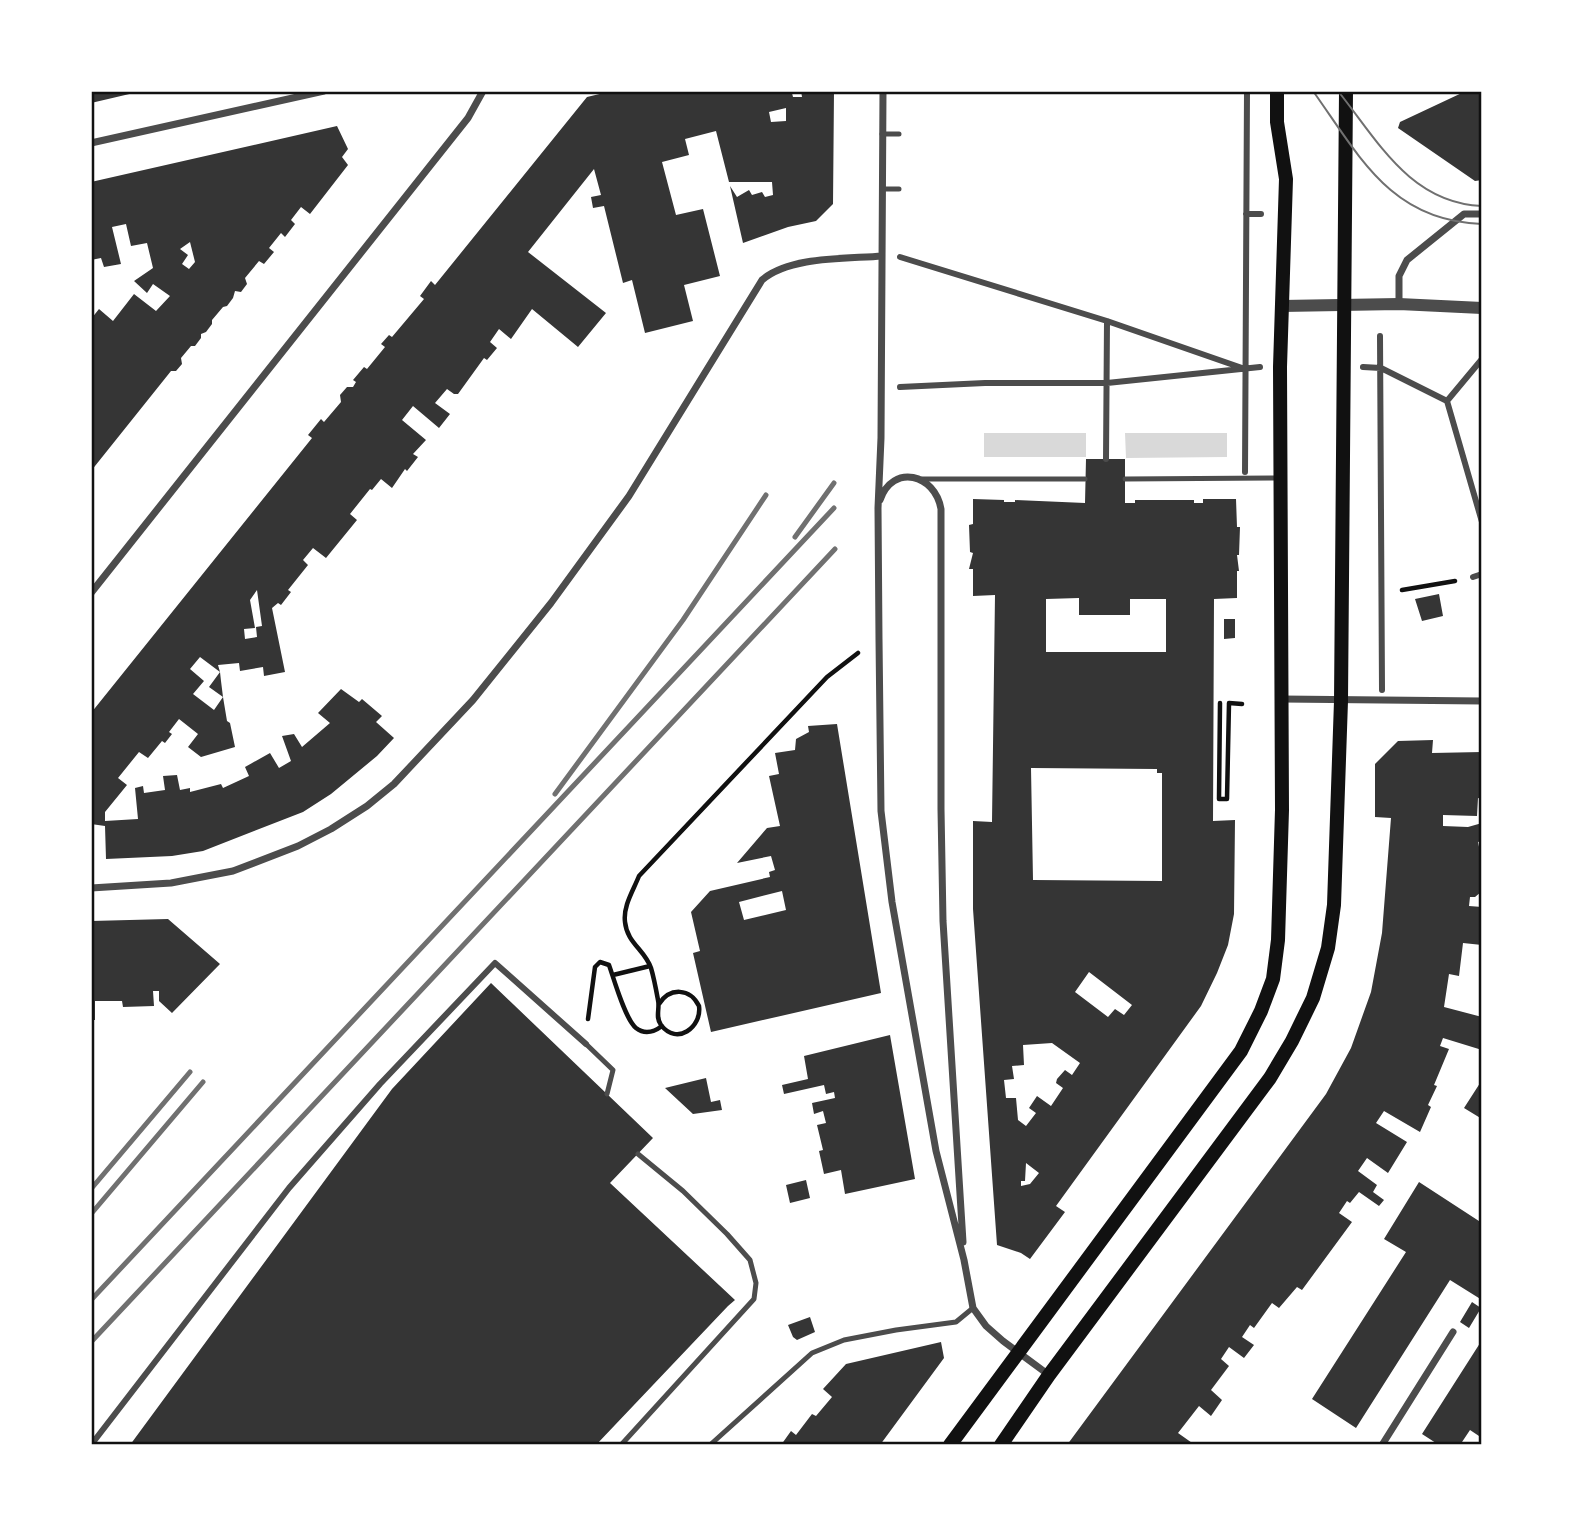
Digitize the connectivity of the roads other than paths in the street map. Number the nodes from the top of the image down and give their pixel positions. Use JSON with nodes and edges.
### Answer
{"nodes":[{"id":1,"x":324,"y":91,"type":"edge"},
{"id":2,"x":483,"y":91,"type":"edge"},
{"id":3,"x":883,"y":91,"type":"edge"},
{"id":4,"x":1247,"y":91,"type":"edge"},
{"id":5,"x":1277,"y":91,"type":"edge"},
{"id":6,"x":1346,"y":91,"type":"edge"},
{"id":7,"x":882,"y":134,"type":"junction"},
{"id":8,"x":899,"y":134,"type":"dead end"},
{"id":9,"x":91,"y":143,"type":"edge"},
{"id":10,"x":882,"y":189,"type":"junction"},
{"id":11,"x":899,"y":190,"type":"dead end"},
{"id":12,"x":1246,"y":214,"type":"junction"},
{"id":13,"x":1261,"y":214,"type":"dead end"},
{"id":14,"x":1482,"y":214,"type":"edge"},
{"id":15,"x":882,"y":256,"type":"junction"},
{"id":16,"x":900,"y":257,"type":"dead end"},
{"id":17,"x":1346,"y":304,"type":"junction"},
{"id":18,"x":1399,"y":304,"type":"junction"},
{"id":19,"x":1282,"y":306,"type":"junction"},
{"id":20,"x":1482,"y":308,"type":"edge"},
{"id":21,"x":1107,"y":321,"type":"junction"},
{"id":22,"x":1380,"y":336,"type":"dead end"},
{"id":23,"x":1482,"y":359,"type":"edge"},
{"id":24,"x":1260,"y":367,"type":"dead end"},
{"id":25,"x":1363,"y":368,"type":"dead end"},
{"id":26,"x":1381,"y":368,"type":"junction"},
{"id":27,"x":1245,"y":369,"type":"junction"},
{"id":28,"x":1107,"y":383,"type":"junction"},
{"id":29,"x":900,"y":387,"type":"dead end"},
{"id":30,"x":1447,"y":401,"type":"junction"},
{"id":31,"x":1107,"y":459,"type":"dead end"},
{"id":32,"x":1245,"y":472,"type":"dead end"},
{"id":33,"x":1281,"y":478,"type":"junction"},
{"id":34,"x":922,"y":479,"type":"junction"},
{"id":35,"x":1085,"y":479,"type":"dead end"},
{"id":36,"x":1125,"y":479,"type":"dead end"},
{"id":37,"x":878,"y":508,"type":"junction"},
{"id":38,"x":1482,"y":522,"type":"edge"},
{"id":39,"x":1482,"y":574,"type":"edge"},
{"id":40,"x":1473,"y":577,"type":"dead end"},
{"id":41,"x":91,"y":593,"type":"edge"},
{"id":42,"x":1382,"y":690,"type":"dead end"},
{"id":43,"x":1282,"y":699,"type":"junction"},
{"id":44,"x":1341,"y":701,"type":"junction"},
{"id":45,"x":1482,"y":702,"type":"edge"},
{"id":46,"x":91,"y":888,"type":"edge"},
{"id":47,"x":586,"y":1044,"type":"joint"},
{"id":48,"x":607,"y":1094,"type":"dead end"},
{"id":49,"x":638,"y":1154,"type":"dead end"},
{"id":50,"x":964,"y":1260,"type":"junction"},
{"id":51,"x":973,"y":1308,"type":"junction"},
{"id":52,"x":1453,"y":1332,"type":"dead end"},
{"id":53,"x":1017,"y":1352,"type":"junction"},
{"id":54,"x":1049,"y":1375,"type":"junction"},
{"id":55,"x":91,"y":1445,"type":"edge"},
{"id":56,"x":621,"y":1445,"type":"edge"},
{"id":57,"x":709,"y":1445,"type":"edge"},
{"id":58,"x":950,"y":1445,"type":"edge"},
{"id":59,"x":1001,"y":1445,"type":"edge"},
{"id":60,"x":1382,"y":1445,"type":"edge"}],
"edges":[{"from":1,"to":9,"type":"street"},
{"from":2,"to":41,"type":"street"},
{"from":3,"to":7,"type":"street"},
{"from":4,"to":12,"type":"street"},
{"from":5,"to":19,"type":"main road"},
{"from":6,"to":17,"type":"main road"},
{"from":7,"to":8,"type":"lane"},
{"from":7,"to":10,"type":"street"},
{"from":10,"to":11,"type":"lane"},
{"from":10,"to":15,"type":"street"},
{"from":12,"to":13,"type":"street"},
{"from":12,"to":27,"type":"street"},
{"from":14,"to":18,"type":"street"},
{"from":15,"to":37,"type":"street"},
{"from":15,"to":46,"type":"street"},
{"from":16,"to":21,"type":"street"},
{"from":17,"to":18,"type":"street"},
{"from":17,"to":19,"type":"street"},
{"from":17,"to":44,"type":"main road"},
{"from":18,"to":20,"type":"street"},
{"from":19,"to":33,"type":"main road"},
{"from":21,"to":27,"type":"street"},
{"from":21,"to":28,"type":"street"},
{"from":22,"to":26,"type":"street"},
{"from":23,"to":30,"type":"street"},
{"from":24,"to":27,"type":"street"},
{"from":25,"to":26,"type":"street"},
{"from":26,"to":30,"type":"street"},
{"from":26,"to":42,"type":"street"},
{"from":27,"to":28,"type":"street"},
{"from":27,"to":32,"type":"street"},
{"from":28,"to":29,"type":"street"},
{"from":28,"to":31,"type":"street"},
{"from":30,"to":38,"type":"street"},
{"from":33,"to":36,"type":"lane"},
{"from":33,"to":43,"type":"main road"},
{"from":34,"to":35,"type":"lane"},
{"from":34,"to":37,"type":"street"},
{"from":34,"to":50,"type":"street"},
{"from":37,"to":50,"type":"street"},
{"from":39,"to":40,"type":"street"},
{"from":43,"to":44,"type":"street"},
{"from":43,"to":53,"type":"main road"},
{"from":44,"to":45,"type":"street"},
{"from":44,"to":54,"type":"main road"},
{"from":47,"to":48,"type":"lane"},
{"from":47,"to":55,"type":"street"},
{"from":49,"to":56,"type":"lane"},
{"from":50,"to":51,"type":"street"},
{"from":51,"to":53,"type":"street"},
{"from":51,"to":57,"type":"lane"},
{"from":52,"to":60,"type":"street"},
{"from":53,"to":54,"type":"street"},
{"from":53,"to":58,"type":"main road"},
{"from":54,"to":59,"type":"main road"}]}
